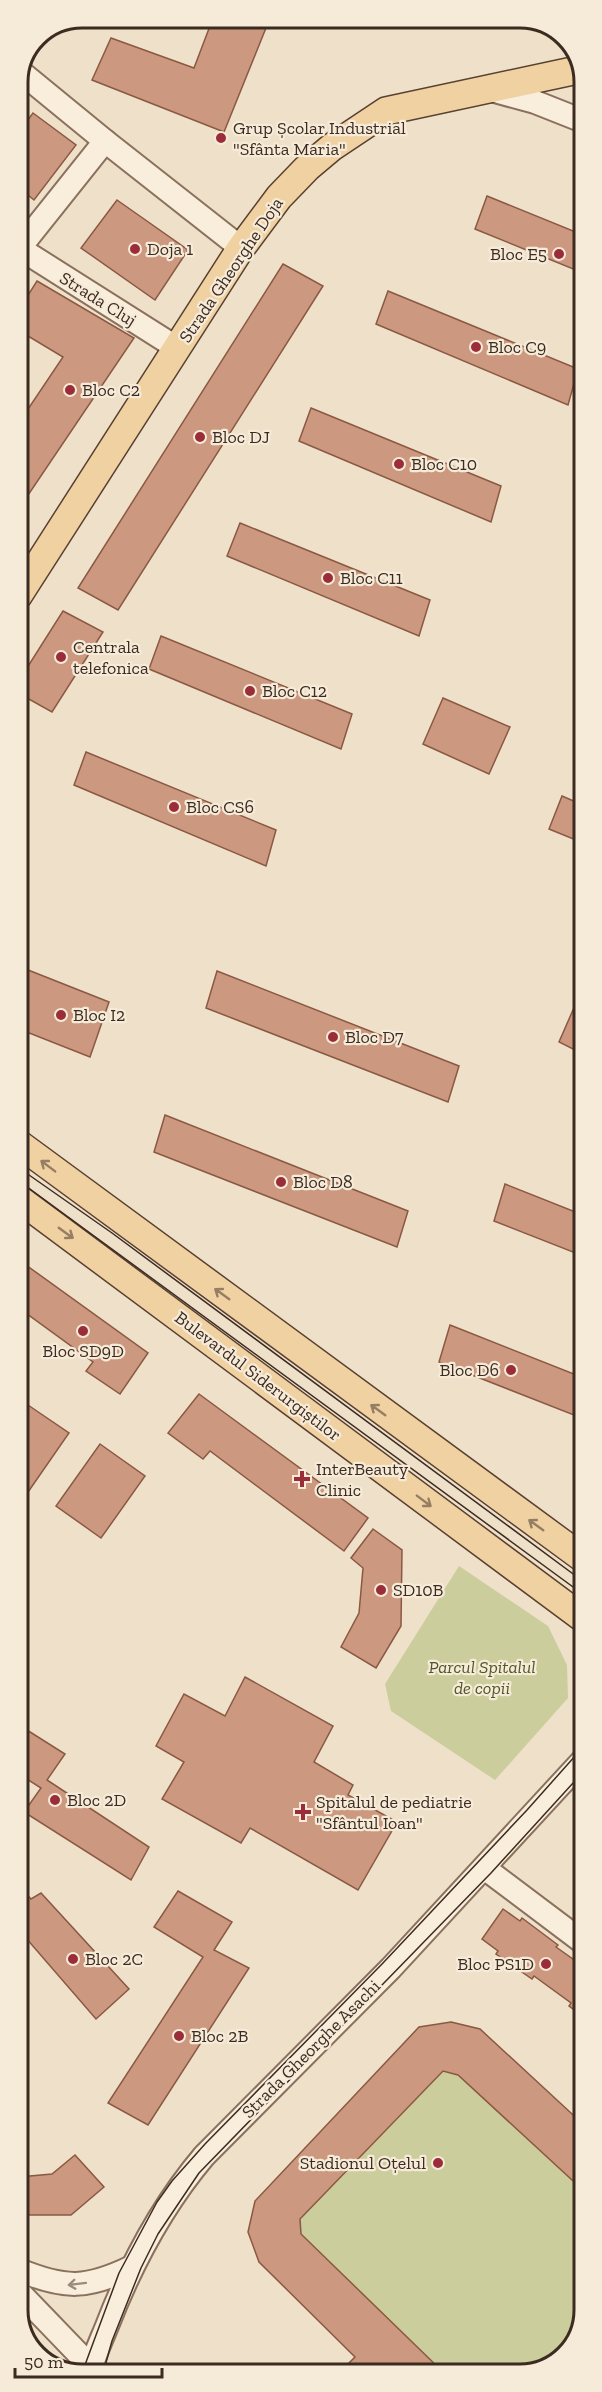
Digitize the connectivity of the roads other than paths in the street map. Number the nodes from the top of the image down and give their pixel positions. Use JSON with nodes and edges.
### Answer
{"nodes":[{"id":1,"x":572,"y":71,"type":"edge"},
{"id":2,"x":29,"y":79,"type":"edge"},
{"id":3,"x":490,"y":90,"type":"junction"},
{"id":4,"x":574,"y":117,"type":"edge"},
{"id":5,"x":105,"y":141,"type":"junction"},
{"id":6,"x":28,"y":238,"type":"edge"},
{"id":7,"x":241,"y":248,"type":"junction"},
{"id":8,"x":28,"y":255,"type":"edge"},
{"id":9,"x":177,"y":348,"type":"junction"},
{"id":10,"x":28,"y":580,"type":"edge"},
{"id":11,"x":28,"y":1151,"type":"edge"},
{"id":12,"x":28,"y":1206,"type":"edge"},
{"id":13,"x":574,"y":1552,"type":"edge"},
{"id":14,"x":574,"y":1612,"type":"edge"},
{"id":15,"x":574,"y":1770,"type":"edge"},
{"id":16,"x":487,"y":1866,"type":"junction"},
{"id":17,"x":574,"y":1935,"type":"edge"},
{"id":18,"x":132,"y":2267,"type":"junction"},
{"id":19,"x":28,"y":2274,"type":"edge"},
{"id":20,"x":28,"y":2302,"type":"edge"},
{"id":21,"x":86,"y":2363,"type":"edge"},
{"id":22,"x":96,"y":2363,"type":"edge"}],
"edges":[{"from":1,"to":3,"type":"main road","name":"Strada Gheorghe Doja"},
{"from":2,"to":5,"type":"street"},
{"from":3,"to":4,"type":"street"},
{"from":3,"to":7,"type":"main road","name":"Strada Gheorghe Doja"},
{"from":5,"to":6,"type":"street","name":"Strada Cluj"},
{"from":5,"to":7,"type":"street"},
{"from":7,"to":9,"type":"main road","name":"Strada Gheorghe Doja"},
{"from":8,"to":9,"type":"street","name":"Strada Cluj"},
{"from":9,"to":10,"type":"main road","name":"Strada Gheorghe Doja"},
{"from":13,"to":11,"type":"main road","one_way":true},
{"from":12,"to":14,"type":"main road","name":"Bulevardul Siderurgiștilor","one_way":true},
{"from":15,"to":16,"type":"street","name":"Strada Gheorghe Asachi"},
{"from":16,"to":17,"type":"street"},
{"from":16,"to":18,"type":"street","name":"Strada Gheorghe Asachi"},
{"from":18,"to":19,"type":"street","one_way":true},
{"from":18,"to":22,"type":"street","name":"Strada Gheorghe Asachi"},
{"from":20,"to":21,"type":"street"}]}
